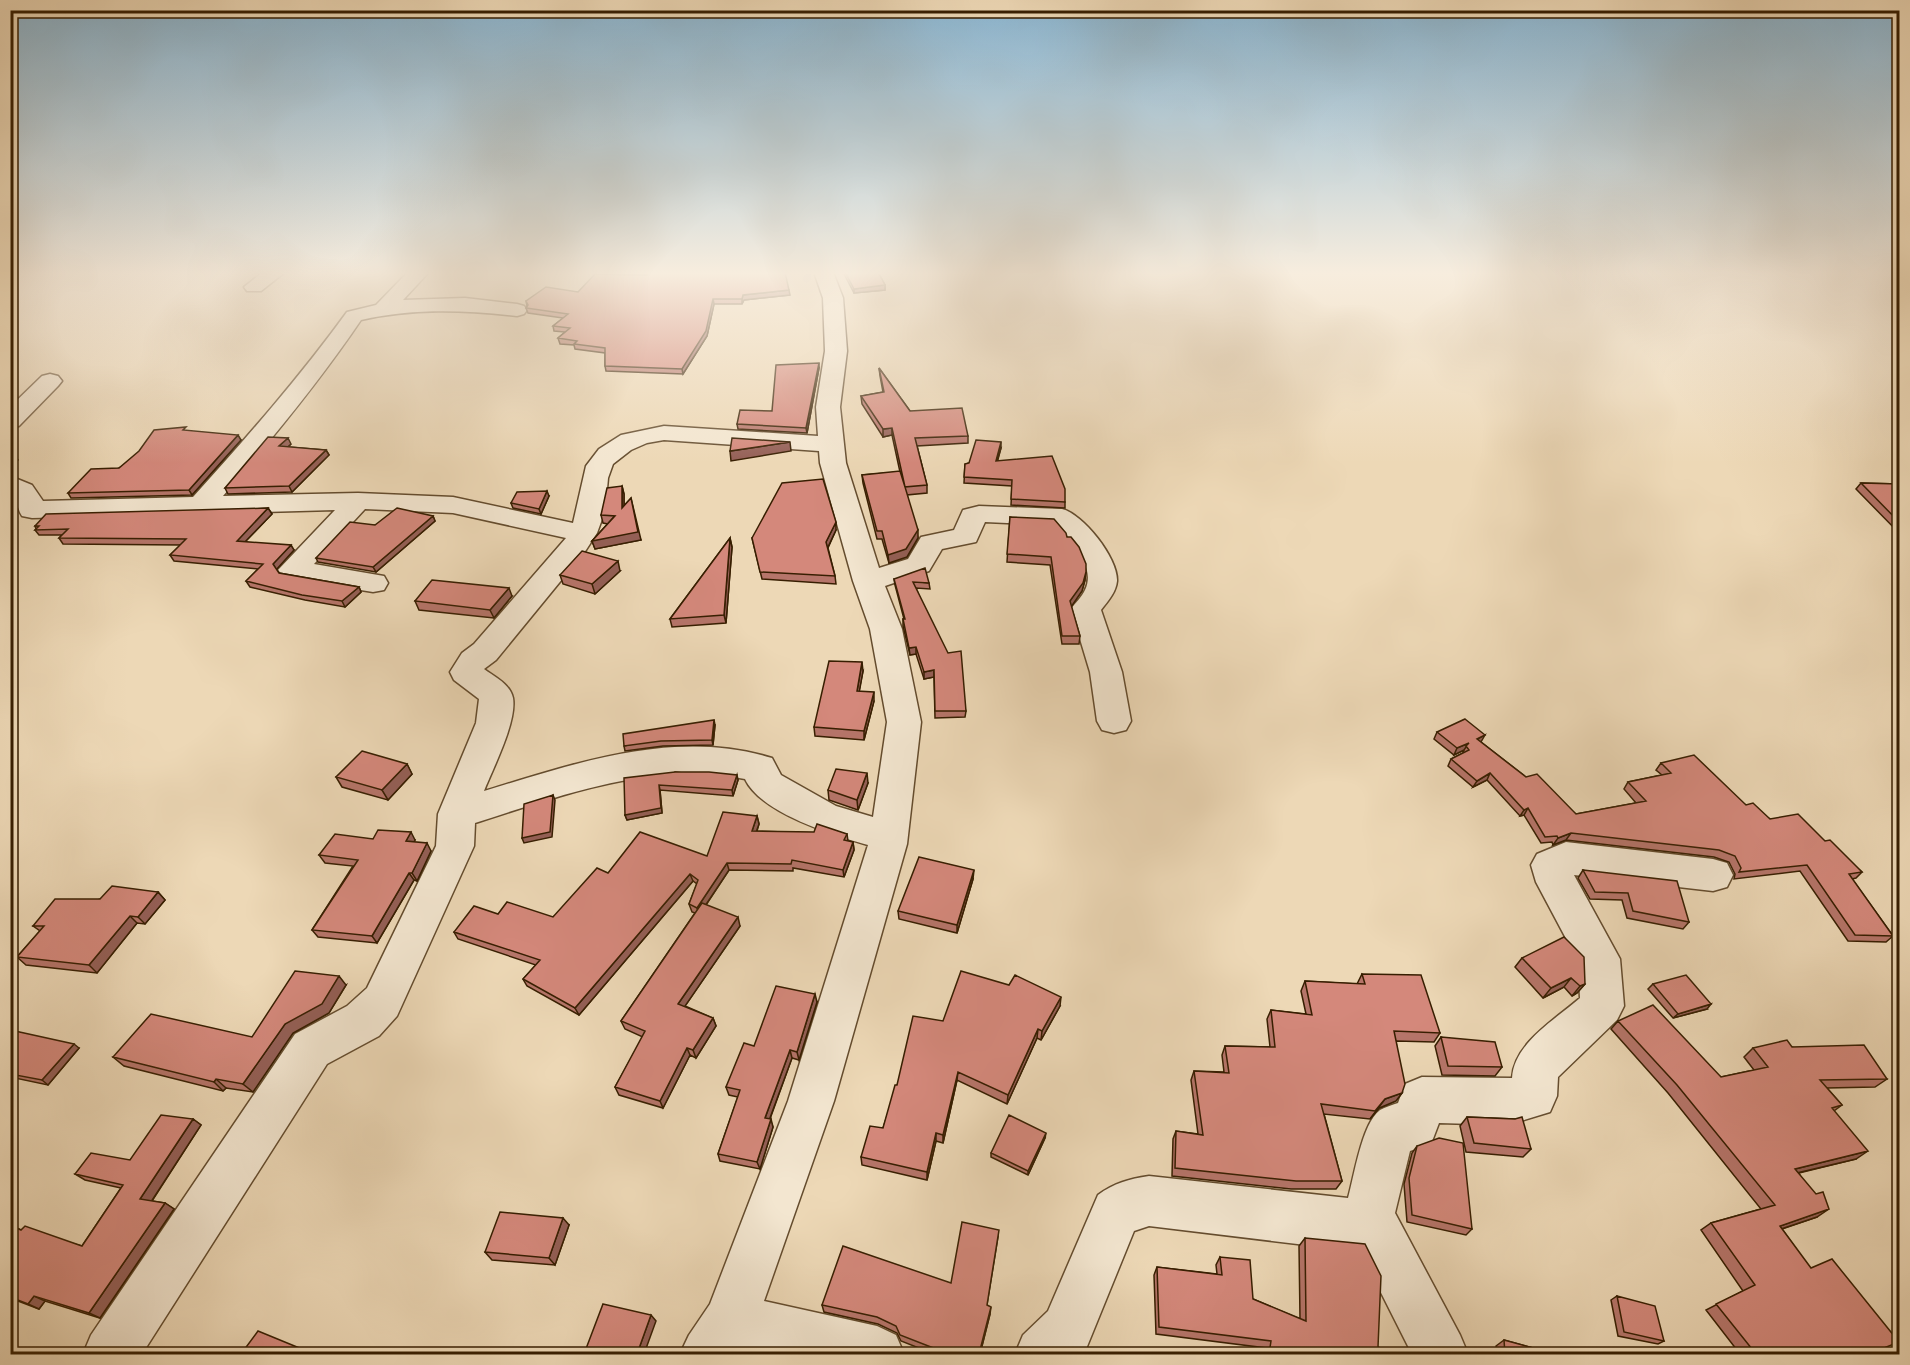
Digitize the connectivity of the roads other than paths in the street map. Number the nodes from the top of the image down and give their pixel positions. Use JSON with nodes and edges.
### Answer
{"nodes":[{"id":1,"x":340,"y":336,"type":"edge"},
{"id":2,"x":835,"y":336,"type":"edge"},
{"id":3,"x":50,"y":381,"type":"dead end"},
{"id":4,"x":10,"y":420,"type":"edge"},
{"id":5,"x":831,"y":444,"type":"junction"},
{"id":6,"x":10,"y":484,"type":"edge"},
{"id":7,"x":358,"y":501,"type":"junction"},
{"id":8,"x":201,"y":505,"type":"junction"},
{"id":9,"x":583,"y":533,"type":"junction"},
{"id":10,"x":868,"y":581,"type":"junction"},
{"id":11,"x":373,"y":583,"type":"dead end"},
{"id":12,"x":1114,"y":721,"type":"dead end"},
{"id":13,"x":457,"y":814,"type":"junction"},
{"id":14,"x":888,"y":836,"type":"junction"},
{"id":15,"x":1713,"y":874,"type":"dead end"},
{"id":16,"x":1368,"y":1216,"type":"junction"},
{"id":17,"x":719,"y":1338,"type":"edge"},
{"id":18,"x":110,"y":1354,"type":"edge"},
{"id":19,"x":877,"y":1354,"type":"edge"},
{"id":20,"x":1042,"y":1354,"type":"edge"},
{"id":21,"x":1441,"y":1354,"type":"edge"}],
"edges":[{"from":1,"to":8,"type":"street"},
{"from":2,"to":5,"type":"street"},
{"from":3,"to":4,"type":"street"},
{"from":5,"to":9,"type":"street"},
{"from":5,"to":10,"type":"street"},
{"from":6,"to":8,"type":"street"},
{"from":7,"to":8,"type":"street"},
{"from":7,"to":9,"type":"street"},
{"from":7,"to":11,"type":"street"},
{"from":9,"to":13,"type":"street"},
{"from":10,"to":12,"type":"street"},
{"from":10,"to":14,"type":"street"},
{"from":13,"to":14,"type":"street"},
{"from":13,"to":18,"type":"street"},
{"from":14,"to":17,"type":"street"},
{"from":15,"to":16,"type":"street"},
{"from":16,"to":20,"type":"street"},
{"from":16,"to":21,"type":"street"},
{"from":17,"to":19,"type":"street"}]}
